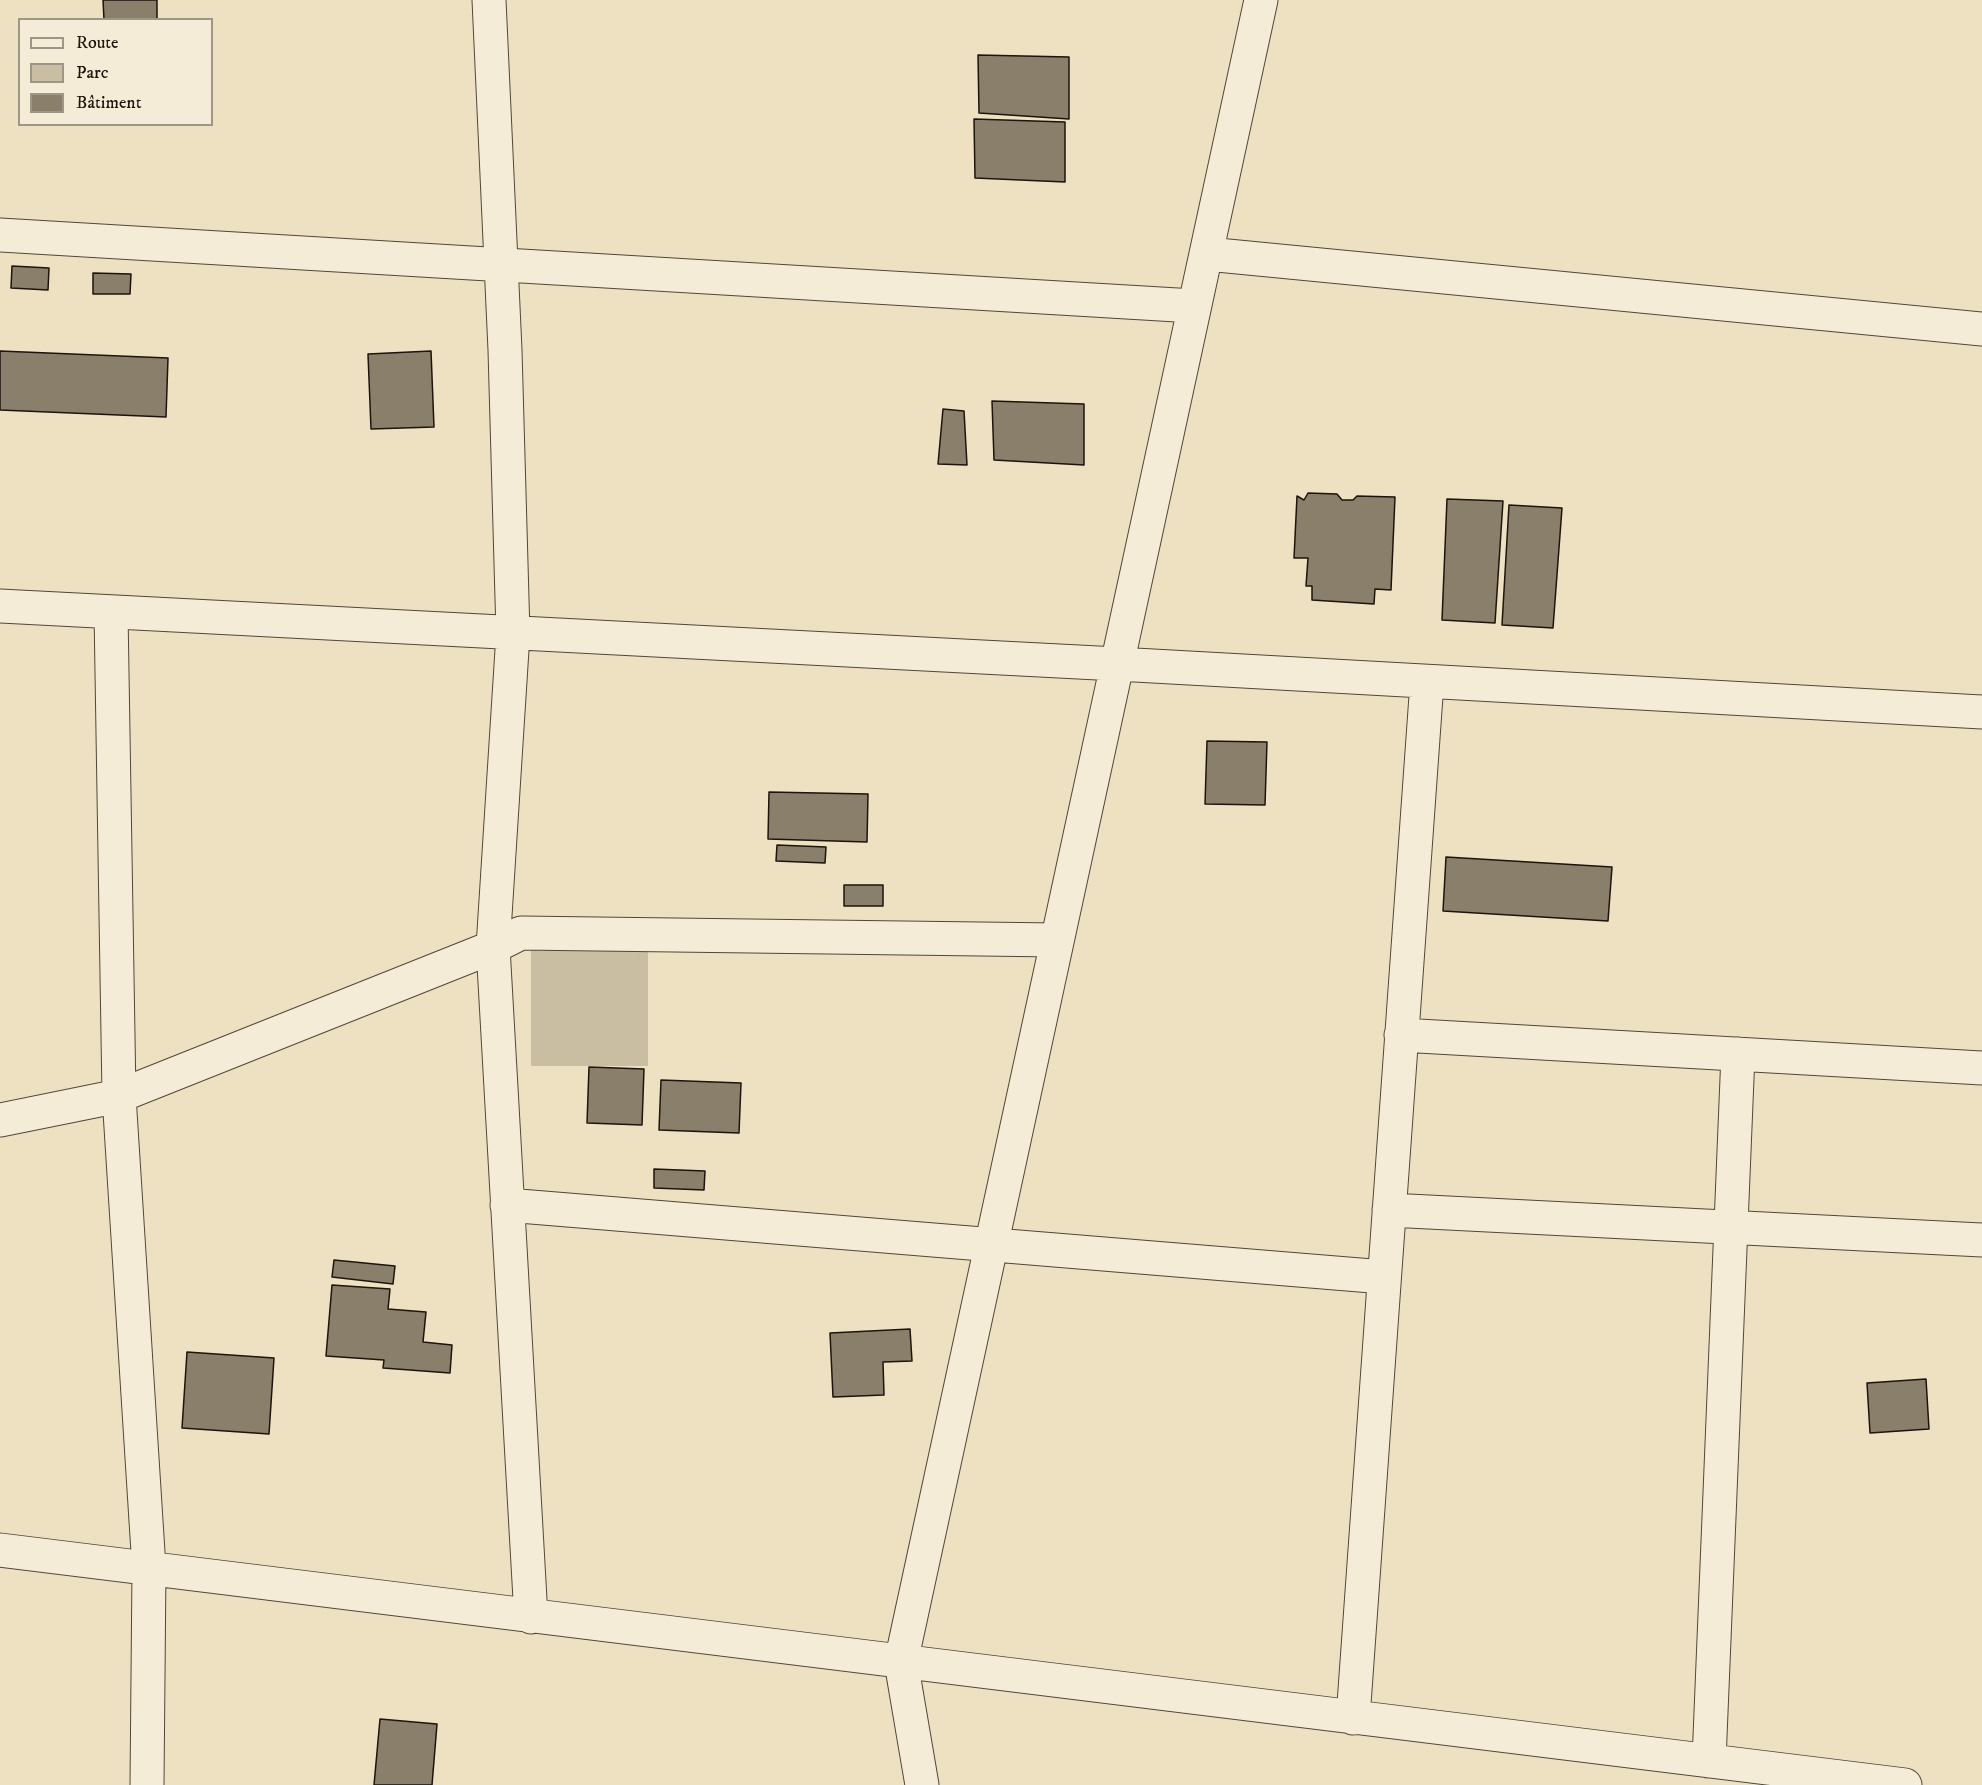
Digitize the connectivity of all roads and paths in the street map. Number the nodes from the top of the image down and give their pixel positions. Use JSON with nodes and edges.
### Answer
{"nodes":[{"id":1,"x":489,"y":0,"type":"edge"},
{"id":2,"x":1261,"y":0,"type":"edge"},
{"id":3,"x":0,"y":235,"type":"edge"},
{"id":4,"x":1207,"y":254,"type":"junction"},
{"id":5,"x":501,"y":266,"type":"junction"},
{"id":6,"x":1194,"y":306,"type":"junction"},
{"id":7,"x":1982,"y":329,"type":"edge"},
{"id":8,"x":0,"y":606,"type":"edge"},
{"id":9,"x":111,"y":612,"type":"junction"},
{"id":10,"x":513,"y":634,"type":"junction"},
{"id":11,"x":1117,"y":664,"type":"junction"},
{"id":12,"x":1427,"y":682,"type":"junction"},
{"id":13,"x":1982,"y":712,"type":"edge"},
{"id":14,"x":1057,"y":940,"type":"junction"},
{"id":15,"x":493,"y":947,"type":"junction"},
{"id":16,"x":1401,"y":1035,"type":"junction"},
{"id":17,"x":1738,"y":1054,"type":"junction"},
{"id":18,"x":1982,"y":1068,"type":"edge"},
{"id":19,"x":119,"y":1096,"type":"junction"},
{"id":20,"x":0,"y":1120,"type":"edge"},
{"id":21,"x":507,"y":1205,"type":"junction"},
{"id":22,"x":1389,"y":1210,"type":"junction"},
{"id":23,"x":1731,"y":1227,"type":"junction"},
{"id":24,"x":1982,"y":1240,"type":"edge"},
{"id":25,"x":992,"y":1245,"type":"junction"},
{"id":26,"x":1384,"y":1277,"type":"junction"},
{"id":27,"x":0,"y":1550,"type":"edge"},
{"id":28,"x":149,"y":1568,"type":"junction"},
{"id":29,"x":531,"y":1617,"type":"junction"},
{"id":30,"x":902,"y":1662,"type":"junction"},
{"id":31,"x":1353,"y":1718,"type":"junction"},
{"id":32,"x":1709,"y":1761,"type":"junction"},
{"id":33,"x":147,"y":1785,"type":"edge"},
{"id":34,"x":922,"y":1785,"type":"edge"},
{"id":35,"x":1905,"y":1785,"type":"edge"}],
"edges":[{"from":1,"to":5,"type":"street"},
{"from":2,"to":4,"type":"street"},
{"from":3,"to":5,"type":"street"},
{"from":4,"to":6,"type":"street"},
{"from":4,"to":7,"type":"street"},
{"from":5,"to":6,"type":"street"},
{"from":5,"to":10,"type":"street"},
{"from":6,"to":11,"type":"street"},
{"from":8,"to":9,"type":"street"},
{"from":9,"to":10,"type":"street"},
{"from":9,"to":19,"type":"street"},
{"from":10,"to":11,"type":"street"},
{"from":10,"to":15,"type":"street"},
{"from":11,"to":12,"type":"street"},
{"from":11,"to":14,"type":"street"},
{"from":12,"to":13,"type":"street"},
{"from":12,"to":16,"type":"street"},
{"from":14,"to":15,"type":"street"},
{"from":14,"to":25,"type":"street"},
{"from":15,"to":19,"type":"street"},
{"from":15,"to":21,"type":"street"},
{"from":16,"to":17,"type":"street"},
{"from":16,"to":22,"type":"street"},
{"from":17,"to":18,"type":"street"},
{"from":17,"to":23,"type":"street"},
{"from":19,"to":20,"type":"street"},
{"from":19,"to":28,"type":"street"},
{"from":21,"to":25,"type":"street"},
{"from":21,"to":29,"type":"street"},
{"from":22,"to":23,"type":"street"},
{"from":22,"to":26,"type":"street"},
{"from":23,"to":24,"type":"street"},
{"from":23,"to":32,"type":"street"},
{"from":25,"to":26,"type":"street"},
{"from":25,"to":30,"type":"street"},
{"from":26,"to":31,"type":"street"},
{"from":27,"to":28,"type":"street"},
{"from":28,"to":29,"type":"street"},
{"from":28,"to":33,"type":"street"},
{"from":29,"to":30,"type":"street"},
{"from":30,"to":31,"type":"street"},
{"from":30,"to":34,"type":"street"},
{"from":31,"to":32,"type":"street"},
{"from":32,"to":35,"type":"street"}]}
